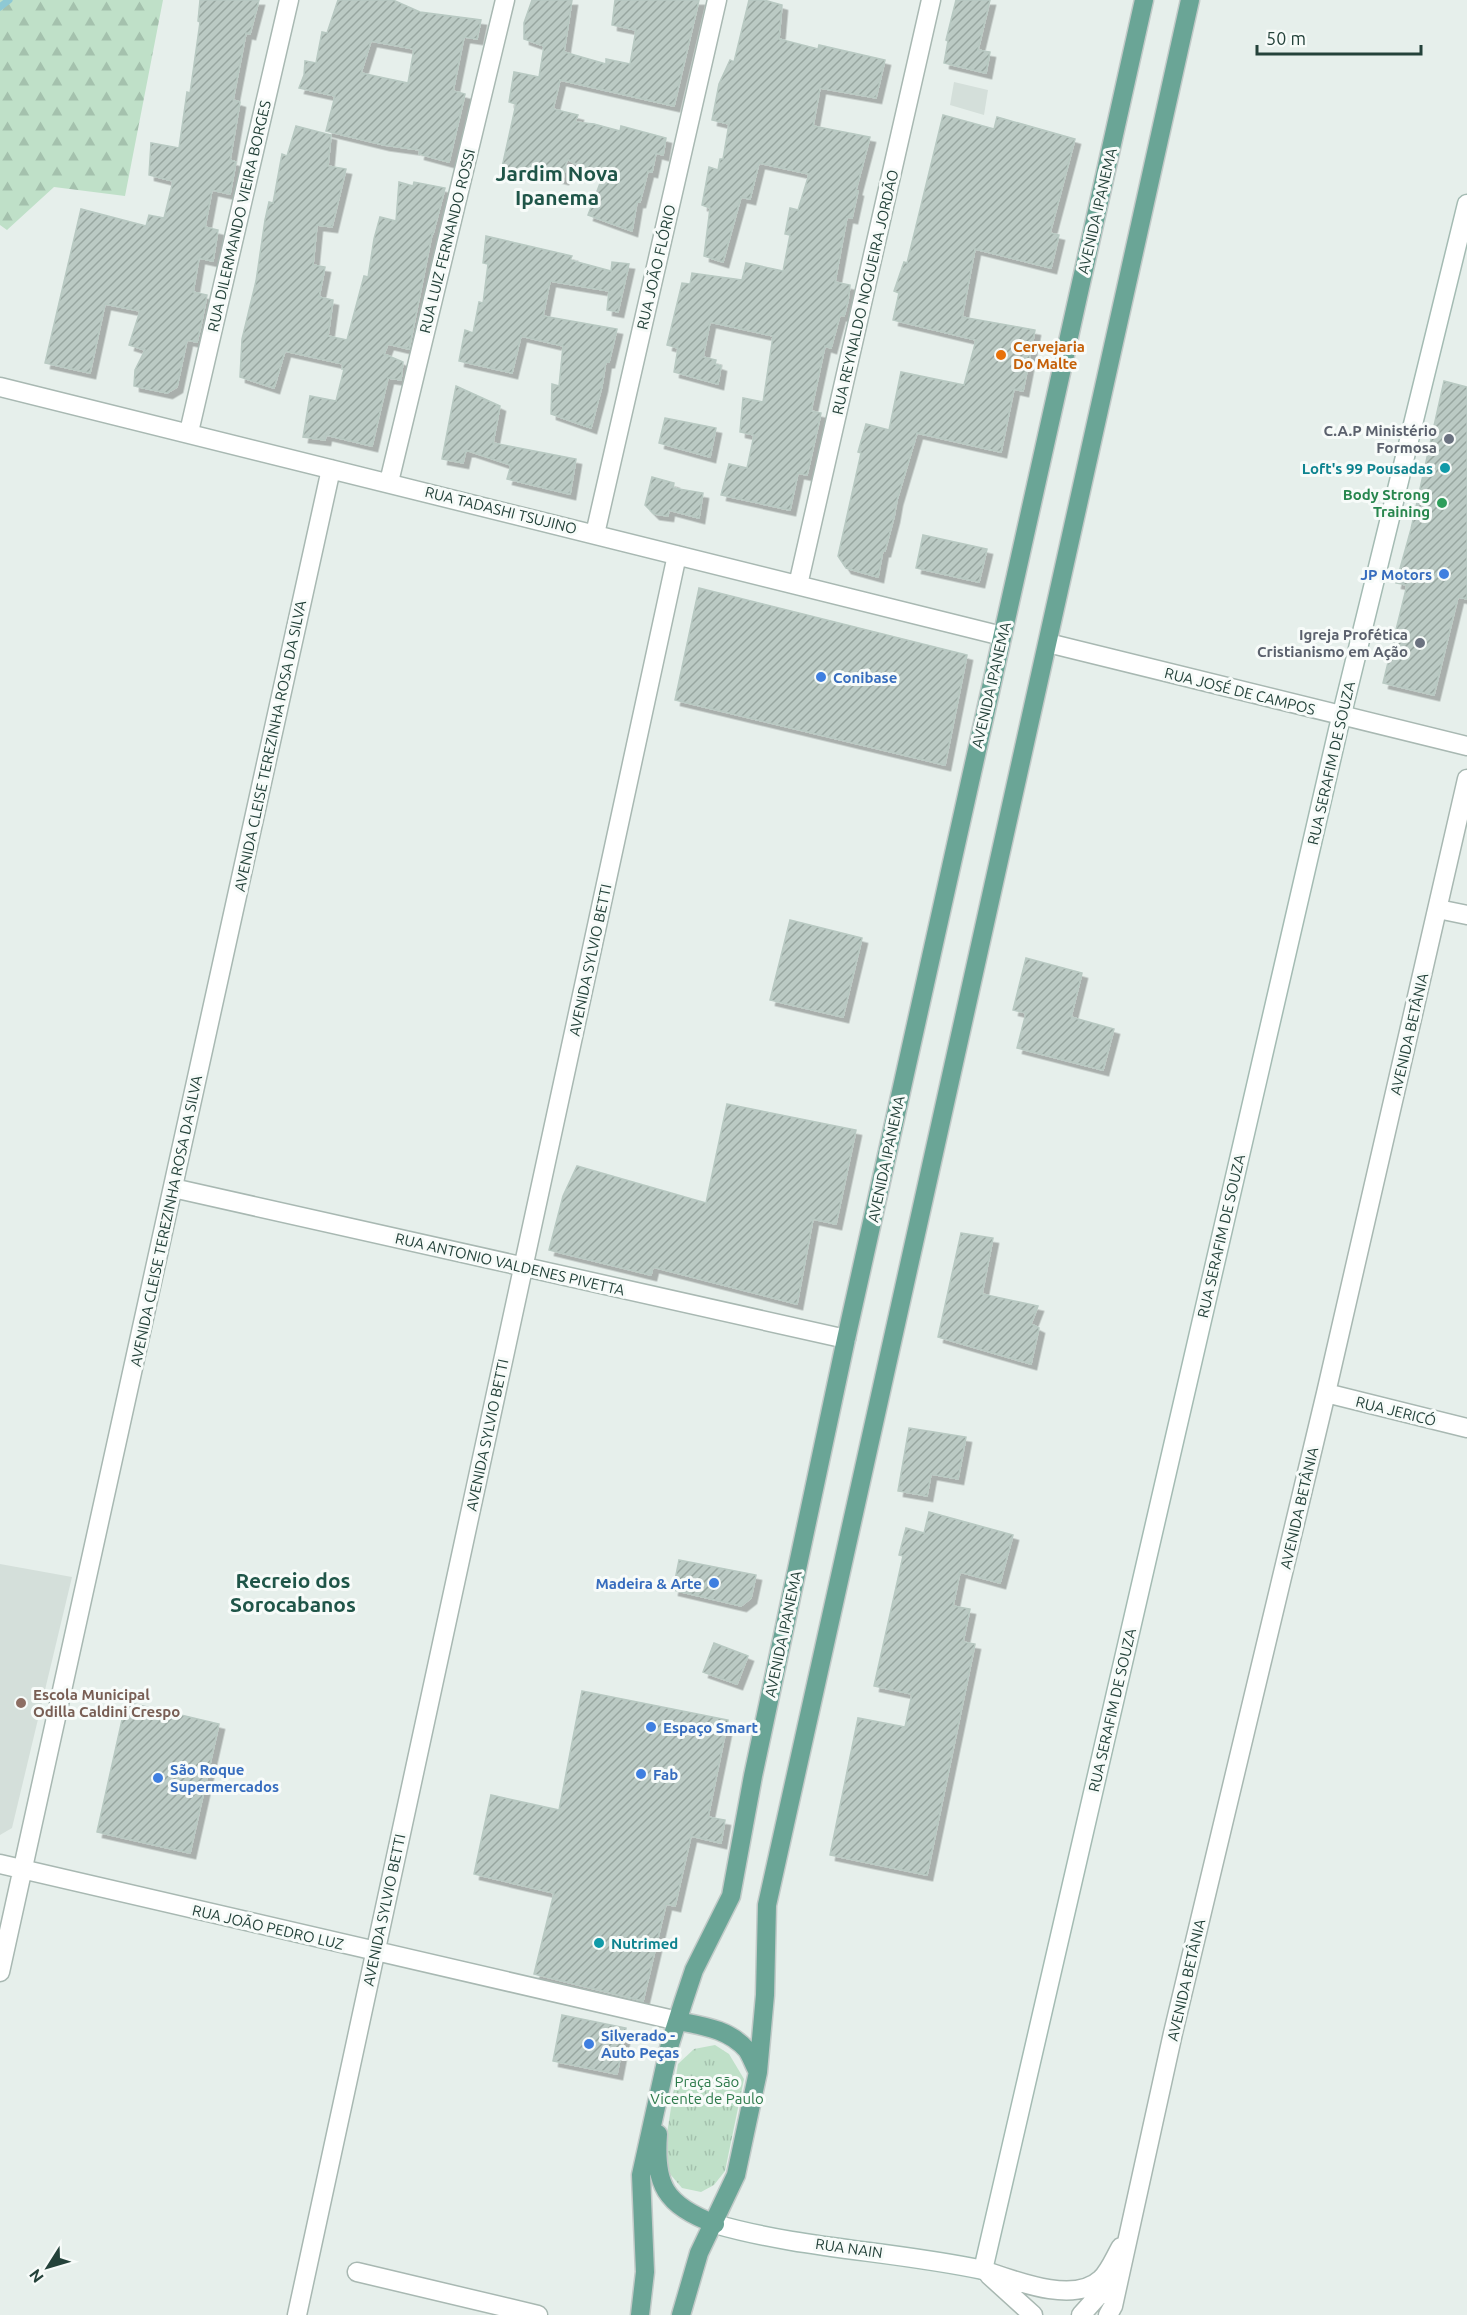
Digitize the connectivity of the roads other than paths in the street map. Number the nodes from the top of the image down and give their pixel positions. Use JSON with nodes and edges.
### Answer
{"nodes":[{"id":1,"x":289,"y":0,"type":"edge"},
{"id":2,"x":505,"y":0,"type":"edge"},
{"id":3,"x":717,"y":0,"type":"edge"},
{"id":4,"x":931,"y":0,"type":"edge"},
{"id":5,"x":1144,"y":0,"type":"edge"},
{"id":6,"x":1190,"y":0,"type":"edge"},
{"id":7,"x":1467,"y":204,"type":"edge"},
{"id":8,"x":0,"y":387,"type":"edge"},
{"id":9,"x":189,"y":432,"type":"junction"},
{"id":10,"x":331,"y":469,"type":"junction"},
{"id":11,"x":389,"y":483,"type":"junction"},
{"id":12,"x":595,"y":534,"type":"junction"},
{"id":13,"x":677,"y":555,"type":"junction"},
{"id":14,"x":798,"y":585,"type":"junction"},
{"id":15,"x":1002,"y":636,"type":"junction"},
{"id":16,"x":1048,"y":643,"type":"junction"},
{"id":17,"x":1341,"y":716,"type":"junction"},
{"id":18,"x":1467,"y":746,"type":"edge"},
{"id":19,"x":1467,"y":779,"type":"edge"},
{"id":20,"x":1438,"y":909,"type":"junction"},
{"id":21,"x":1467,"y":915,"type":"edge"},
{"id":22,"x":173,"y":1188,"type":"junction"},
{"id":23,"x":523,"y":1267,"type":"junction"},
{"id":24,"x":846,"y":1339,"type":"junction"},
{"id":25,"x":1326,"y":1393,"type":"junction"},
{"id":26,"x":1467,"y":1428,"type":"edge"},
{"id":27,"x":0,"y":1864,"type":"edge"},
{"id":28,"x":23,"y":1869,"type":"junction"},
{"id":29,"x":376,"y":1952,"type":"junction"},
{"id":30,"x":0,"y":1972,"type":"edge"},
{"id":31,"x":678,"y":2021,"type":"junction"},
{"id":32,"x":664,"y":2072,"type":"junction"},
{"id":33,"x":758,"y":2072,"type":"junction"},
{"id":34,"x":714,"y":2224,"type":"junction"},
{"id":35,"x":1128,"y":2235,"type":"junction"},
{"id":36,"x":983,"y":2270,"type":"junction"},
{"id":37,"x":357,"y":2272,"type":"dead end"},
{"id":38,"x":1111,"y":2311,"type":"edge"},
{"id":39,"x":297,"y":2315,"type":"edge"},
{"id":40,"x":538,"y":2315,"type":"edge"},
{"id":41,"x":640,"y":2315,"type":"edge"},
{"id":42,"x":681,"y":2315,"type":"edge"},
{"id":43,"x":1033,"y":2315,"type":"edge"},
{"id":44,"x":1081,"y":2315,"type":"edge"}],
"edges":[{"from":1,"to":9,"type":"street","name":"RUA DILERMANDO VIEIRA BORGES"},
{"from":2,"to":11,"type":"street","name":"RUA LUIZ FERNANDO ROSSI"},
{"from":3,"to":12,"type":"street","name":"RUA JOÃO FLÓRIO"},
{"from":4,"to":14,"type":"street","name":"RUA REYNALDO NOGUEIRA JORDÃO"},
{"from":5,"to":15,"type":"main road","name":"AVENIDA IPANEMA"},
{"from":6,"to":16,"type":"main road"},
{"from":7,"to":17,"type":"street","name":"RUA SERAFIM DE SOUZA"},
{"from":8,"to":9,"type":"street","name":"RUA TADASHI TSUJINO"},
{"from":9,"to":10,"type":"street","name":"RUA TADASHI TSUJINO"},
{"from":10,"to":11,"type":"street","name":"RUA TADASHI TSUJINO"},
{"from":10,"to":22,"type":"street","name":"AVENIDA CLEISE TEREZINHA ROSA DA SILVA"},
{"from":11,"to":12,"type":"street","name":"RUA TADASHI TSUJINO"},
{"from":12,"to":13,"type":"street","name":"RUA TADASHI TSUJINO"},
{"from":13,"to":14,"type":"street","name":"RUA TADASHI TSUJINO"},
{"from":13,"to":23,"type":"street","name":"AVENIDA SYLVIO BETTI"},
{"from":14,"to":15,"type":"street","name":"RUA TADASHI TSUJINO"},
{"from":15,"to":24,"type":"main road","name":"AVENIDA IPANEMA"},
{"from":16,"to":17,"type":"street","name":"RUA JOSÉ DE CAMPOS"},
{"from":16,"to":33,"type":"main road"},
{"from":17,"to":18,"type":"street","name":"RUA JOSÉ DE CAMPOS"},
{"from":17,"to":36,"type":"street","name":"RUA SERAFIM DE SOUZA"},
{"from":19,"to":20,"type":"street","name":"AVENIDA BETÂNIA"},
{"from":20,"to":21,"type":"street"},
{"from":20,"to":25,"type":"street","name":"AVENIDA BETÂNIA"},
{"from":22,"to":23,"type":"street","name":"RUA ANTONIO VALDENES PIVETTA"},
{"from":22,"to":28,"type":"street","name":"AVENIDA CLEISE TEREZINHA ROSA DA SILVA"},
{"from":23,"to":24,"type":"street","name":"RUA ANTONIO VALDENES PIVETTA"},
{"from":23,"to":29,"type":"street","name":"AVENIDA SYLVIO BETTI"},
{"from":24,"to":31,"type":"main road","name":"AVENIDA IPANEMA"},
{"from":25,"to":26,"type":"street","name":"RUA JERICÓ"},
{"from":25,"to":35,"type":"street","name":"AVENIDA BETÂNIA"},
{"from":27,"to":28,"type":"street","name":"RUA JOÃO PEDRO LUZ"},
{"from":28,"to":29,"type":"street","name":"RUA JOÃO PEDRO LUZ"},
{"from":28,"to":30,"type":"street","name":"AVENIDA CLEISE TEREZINHA ROSA DA SILVA"},
{"from":29,"to":31,"type":"street","name":"RUA JOÃO PEDRO LUZ"},
{"from":29,"to":39,"type":"street","name":"AVENIDA SYLVIO BETTI"},
{"from":31,"to":32,"type":"main road","name":"AVENIDA IPANEMA"},
{"from":31,"to":33,"type":"main road"},
{"from":32,"to":34,"type":"main road"},
{"from":32,"to":41,"type":"main road","name":"AVENIDA IPANEMA"},
{"from":33,"to":34,"type":"main road"},
{"from":34,"to":36,"type":"street","name":"RUA NAIN"},
{"from":34,"to":42,"type":"main road"},
{"from":35,"to":36,"type":"street","name":"RUA NAIN"},
{"from":35,"to":38,"type":"street","name":"AVENIDA BETÂNIA"},
{"from":35,"to":44,"type":"street","name":"AVENIDA BETÂNIA"},
{"from":36,"to":43,"type":"street","name":"RUA NAIN"},
{"from":37,"to":40,"type":"street"}]}
